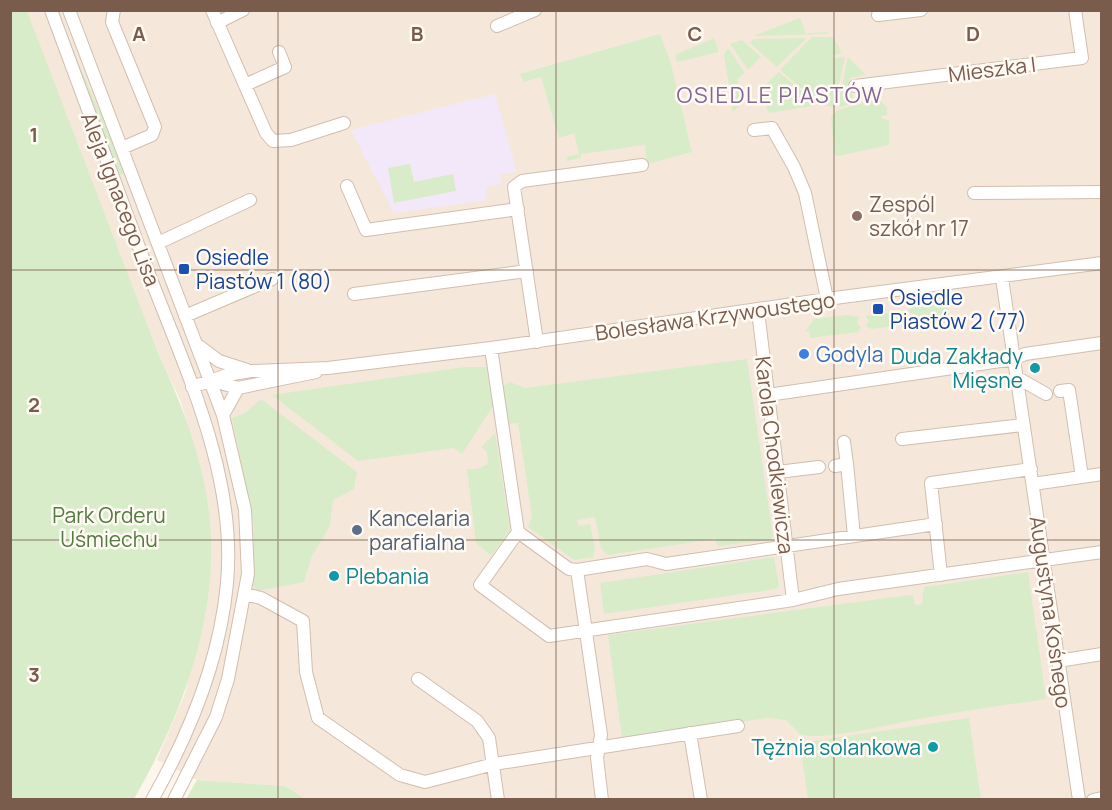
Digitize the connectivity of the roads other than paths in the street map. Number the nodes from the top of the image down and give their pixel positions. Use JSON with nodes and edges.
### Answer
{"nodes":[{"id":1,"x":51,"y":10,"type":"edge"},
{"id":2,"x":69,"y":10,"type":"edge"},
{"id":3,"x":114,"y":10,"type":"edge"},
{"id":4,"x":212,"y":10,"type":"edge"},
{"id":5,"x":243,"y":10,"type":"edge"},
{"id":6,"x":535,"y":10,"type":"edge"},
{"id":7,"x":921,"y":10,"type":"edge"},
{"id":8,"x":1075,"y":10,"type":"edge"},
{"id":9,"x":878,"y":15,"type":"dead end"},
{"id":10,"x":217,"y":23,"type":"junction"},
{"id":11,"x":497,"y":26,"type":"dead end"},
{"id":12,"x":279,"y":52,"type":"dead end"},
{"id":13,"x":245,"y":85,"type":"junction"},
{"id":14,"x":855,"y":86,"type":"dead end"},
{"id":15,"x":344,"y":123,"type":"dead end"},
{"id":16,"x":754,"y":130,"type":"dead end"},
{"id":17,"x":123,"y":148,"type":"junction"},
{"id":18,"x":642,"y":165,"type":"dead end"},
{"id":19,"x":347,"y":186,"type":"dead end"},
{"id":20,"x":1101,"y":192,"type":"edge"},
{"id":21,"x":974,"y":193,"type":"dead end"},
{"id":22,"x":250,"y":200,"type":"dead end"},
{"id":23,"x":518,"y":209,"type":"junction"},
{"id":24,"x":158,"y":243,"type":"junction"},
{"id":25,"x":1101,"y":264,"type":"edge"},
{"id":26,"x":527,"y":272,"type":"junction"},
{"id":27,"x":1002,"y":278,"type":"junction"},
{"id":28,"x":272,"y":279,"type":"dead end"},
{"id":29,"x":354,"y":294,"type":"dead end"},
{"id":30,"x":827,"y":299,"type":"junction"},
{"id":31,"x":758,"y":311,"type":"junction"},
{"id":32,"x":185,"y":316,"type":"junction"},
{"id":33,"x":537,"y":342,"type":"junction"},
{"id":34,"x":1101,"y":343,"type":"edge"},
{"id":35,"x":196,"y":344,"type":"junction"},
{"id":36,"x":491,"y":348,"type":"junction"},
{"id":37,"x":1014,"y":359,"type":"junction"},
{"id":38,"x":328,"y":368,"type":"junction"},
{"id":39,"x":251,"y":371,"type":"junction"},
{"id":40,"x":1016,"y":377,"type":"junction"},
{"id":41,"x":210,"y":380,"type":"junction"},
{"id":42,"x":192,"y":387,"type":"junction"},
{"id":43,"x":238,"y":388,"type":"junction"},
{"id":44,"x":1060,"y":392,"type":"dead end"},
{"id":45,"x":1046,"y":394,"type":"dead end"},
{"id":46,"x":768,"y":395,"type":"junction"},
{"id":47,"x":222,"y":415,"type":"junction"},
{"id":48,"x":1023,"y":424,"type":"junction"},
{"id":49,"x":902,"y":439,"type":"dead end"},
{"id":50,"x":844,"y":442,"type":"dead end"},
{"id":51,"x":819,"y":468,"type":"dead end"},
{"id":52,"x":1031,"y":470,"type":"junction"},
{"id":53,"x":777,"y":472,"type":"junction"},
{"id":54,"x":1101,"y":474,"type":"edge"},
{"id":55,"x":1082,"y":477,"type":"junction"},
{"id":56,"x":1033,"y":484,"type":"junction"},
{"id":57,"x":936,"y":524,"type":"junction"},
{"id":58,"x":519,"y":532,"type":"junction"},
{"id":59,"x":854,"y":536,"type":"junction"},
{"id":60,"x":787,"y":545,"type":"junction"},
{"id":61,"x":1101,"y":552,"type":"edge"},
{"id":62,"x":1044,"y":560,"type":"junction"},
{"id":63,"x":578,"y":570,"type":"junction"},
{"id":64,"x":941,"y":575,"type":"junction"},
{"id":65,"x":245,"y":594,"type":"junction"},
{"id":66,"x":793,"y":600,"type":"junction"},
{"id":67,"x":586,"y":630,"type":"junction"},
{"id":68,"x":1101,"y":654,"type":"edge"},
{"id":69,"x":1058,"y":661,"type":"junction"},
{"id":70,"x":418,"y":679,"type":"dead end"},
{"id":71,"x":738,"y":726,"type":"dead end"},
{"id":72,"x":690,"y":733,"type":"junction"},
{"id":73,"x":599,"y":747,"type":"junction"},
{"id":74,"x":494,"y":764,"type":"junction"},
{"id":75,"x":1101,"y":798,"type":"edge"},
{"id":76,"x":152,"y":800,"type":"edge"},
{"id":77,"x":174,"y":800,"type":"edge"},
{"id":78,"x":498,"y":800,"type":"edge"},
{"id":79,"x":602,"y":800,"type":"edge"},
{"id":80,"x":701,"y":800,"type":"edge"},
{"id":81,"x":1079,"y":800,"type":"edge"},
{"id":82,"x":1092,"y":800,"type":"edge"}],
"edges":[{"from":1,"to":42,"type":"street","name":"Aleja Ignacego Lisa"},
{"from":2,"to":17,"type":"street","name":"Aleja Ignacego Lisa"},
{"from":3,"to":17,"type":"street"},
{"from":4,"to":10,"type":"street"},
{"from":5,"to":10,"type":"street"},
{"from":6,"to":11,"type":"street"},
{"from":7,"to":9,"type":"street"},
{"from":8,"to":14,"type":"street","name":"Mieszka I"},
{"from":10,"to":13,"type":"street"},
{"from":12,"to":13,"type":"street"},
{"from":13,"to":15,"type":"street"},
{"from":16,"to":30,"type":"street"},
{"from":17,"to":24,"type":"street","name":"Aleja Ignacego Lisa"},
{"from":18,"to":23,"type":"street"},
{"from":19,"to":23,"type":"street"},
{"from":20,"to":21,"type":"street"},
{"from":22,"to":24,"type":"street"},
{"from":23,"to":26,"type":"street"},
{"from":24,"to":32,"type":"street","name":"Aleja Ignacego Lisa"},
{"from":25,"to":27,"type":"street","name":"Bolesława Krzywoustego"},
{"from":26,"to":29,"type":"street"},
{"from":26,"to":33,"type":"street"},
{"from":27,"to":30,"type":"street","name":"Bolesława Krzywoustego"},
{"from":27,"to":37,"type":"street","name":"Augustyna Kośnego"},
{"from":28,"to":32,"type":"street"},
{"from":30,"to":31,"type":"street","name":"Bolesława Krzywoustego"},
{"from":31,"to":33,"type":"street","name":"Bolesława Krzywoustego"},
{"from":31,"to":46,"type":"street","name":"Karola Chodkiewicza"},
{"from":32,"to":35,"type":"street","name":"Aleja Ignacego Lisa"},
{"from":33,"to":36,"type":"street","name":"Bolesława Krzywoustego"},
{"from":34,"to":37,"type":"street"},
{"from":35,"to":39,"type":"street","name":"Bolesława Krzywoustego"},
{"from":35,"to":41,"type":"street","name":"Aleja Ignacego Lisa"},
{"from":36,"to":38,"type":"street","name":"Bolesława Krzywoustego"},
{"from":36,"to":58,"type":"street"},
{"from":37,"to":40,"type":"street","name":"Augustyna Kośnego"},
{"from":37,"to":46,"type":"street"},
{"from":38,"to":39,"type":"street","name":"Bolesława Krzywoustego"},
{"from":38,"to":43,"type":"street","name":"Bolesława Krzywoustego"},
{"from":39,"to":41,"type":"street","name":"Bolesława Krzywoustego"},
{"from":40,"to":45,"type":"street"},
{"from":40,"to":48,"type":"street","name":"Augustyna Kośnego"},
{"from":41,"to":42,"type":"street"},
{"from":41,"to":43,"type":"street","name":"Bolesława Krzywoustego"},
{"from":41,"to":47,"type":"street","name":"Aleja Ignacego Lisa"},
{"from":42,"to":76,"type":"street","name":"Aleja Ignacego Lisa"},
{"from":43,"to":47,"type":"street"},
{"from":44,"to":55,"type":"street"},
{"from":46,"to":53,"type":"street","name":"Karola Chodkiewicza"},
{"from":47,"to":65,"type":"street","name":"Aleja Ignacego Lisa"},
{"from":48,"to":49,"type":"street"},
{"from":48,"to":52,"type":"street","name":"Augustyna Kośnego"},
{"from":50,"to":59,"type":"street"},
{"from":51,"to":53,"type":"street"},
{"from":52,"to":56,"type":"street","name":"Augustyna Kośnego"},
{"from":52,"to":57,"type":"street"},
{"from":53,"to":60,"type":"street","name":"Karola Chodkiewicza"},
{"from":54,"to":55,"type":"street"},
{"from":55,"to":56,"type":"street"},
{"from":56,"to":62,"type":"street","name":"Augustyna Kośnego"},
{"from":57,"to":59,"type":"street"},
{"from":57,"to":64,"type":"street"},
{"from":58,"to":63,"type":"street"},
{"from":58,"to":67,"type":"street"},
{"from":59,"to":60,"type":"street"},
{"from":60,"to":63,"type":"street"},
{"from":60,"to":66,"type":"street","name":"Karola Chodkiewicza"},
{"from":61,"to":62,"type":"street"},
{"from":62,"to":64,"type":"street"},
{"from":62,"to":69,"type":"street","name":"Augustyna Kośnego"},
{"from":63,"to":67,"type":"street"},
{"from":64,"to":66,"type":"street"},
{"from":65,"to":74,"type":"street"},
{"from":65,"to":77,"type":"street","name":"Aleja Ignacego Lisa"},
{"from":66,"to":67,"type":"street"},
{"from":67,"to":73,"type":"street"},
{"from":68,"to":69,"type":"street"},
{"from":69,"to":81,"type":"street","name":"Augustyna Kośnego"},
{"from":70,"to":74,"type":"street"},
{"from":71,"to":72,"type":"street"},
{"from":72,"to":73,"type":"street"},
{"from":72,"to":80,"type":"street"},
{"from":73,"to":74,"type":"street"},
{"from":73,"to":79,"type":"street"},
{"from":74,"to":78,"type":"street"},
{"from":75,"to":82,"type":"street"}]}
